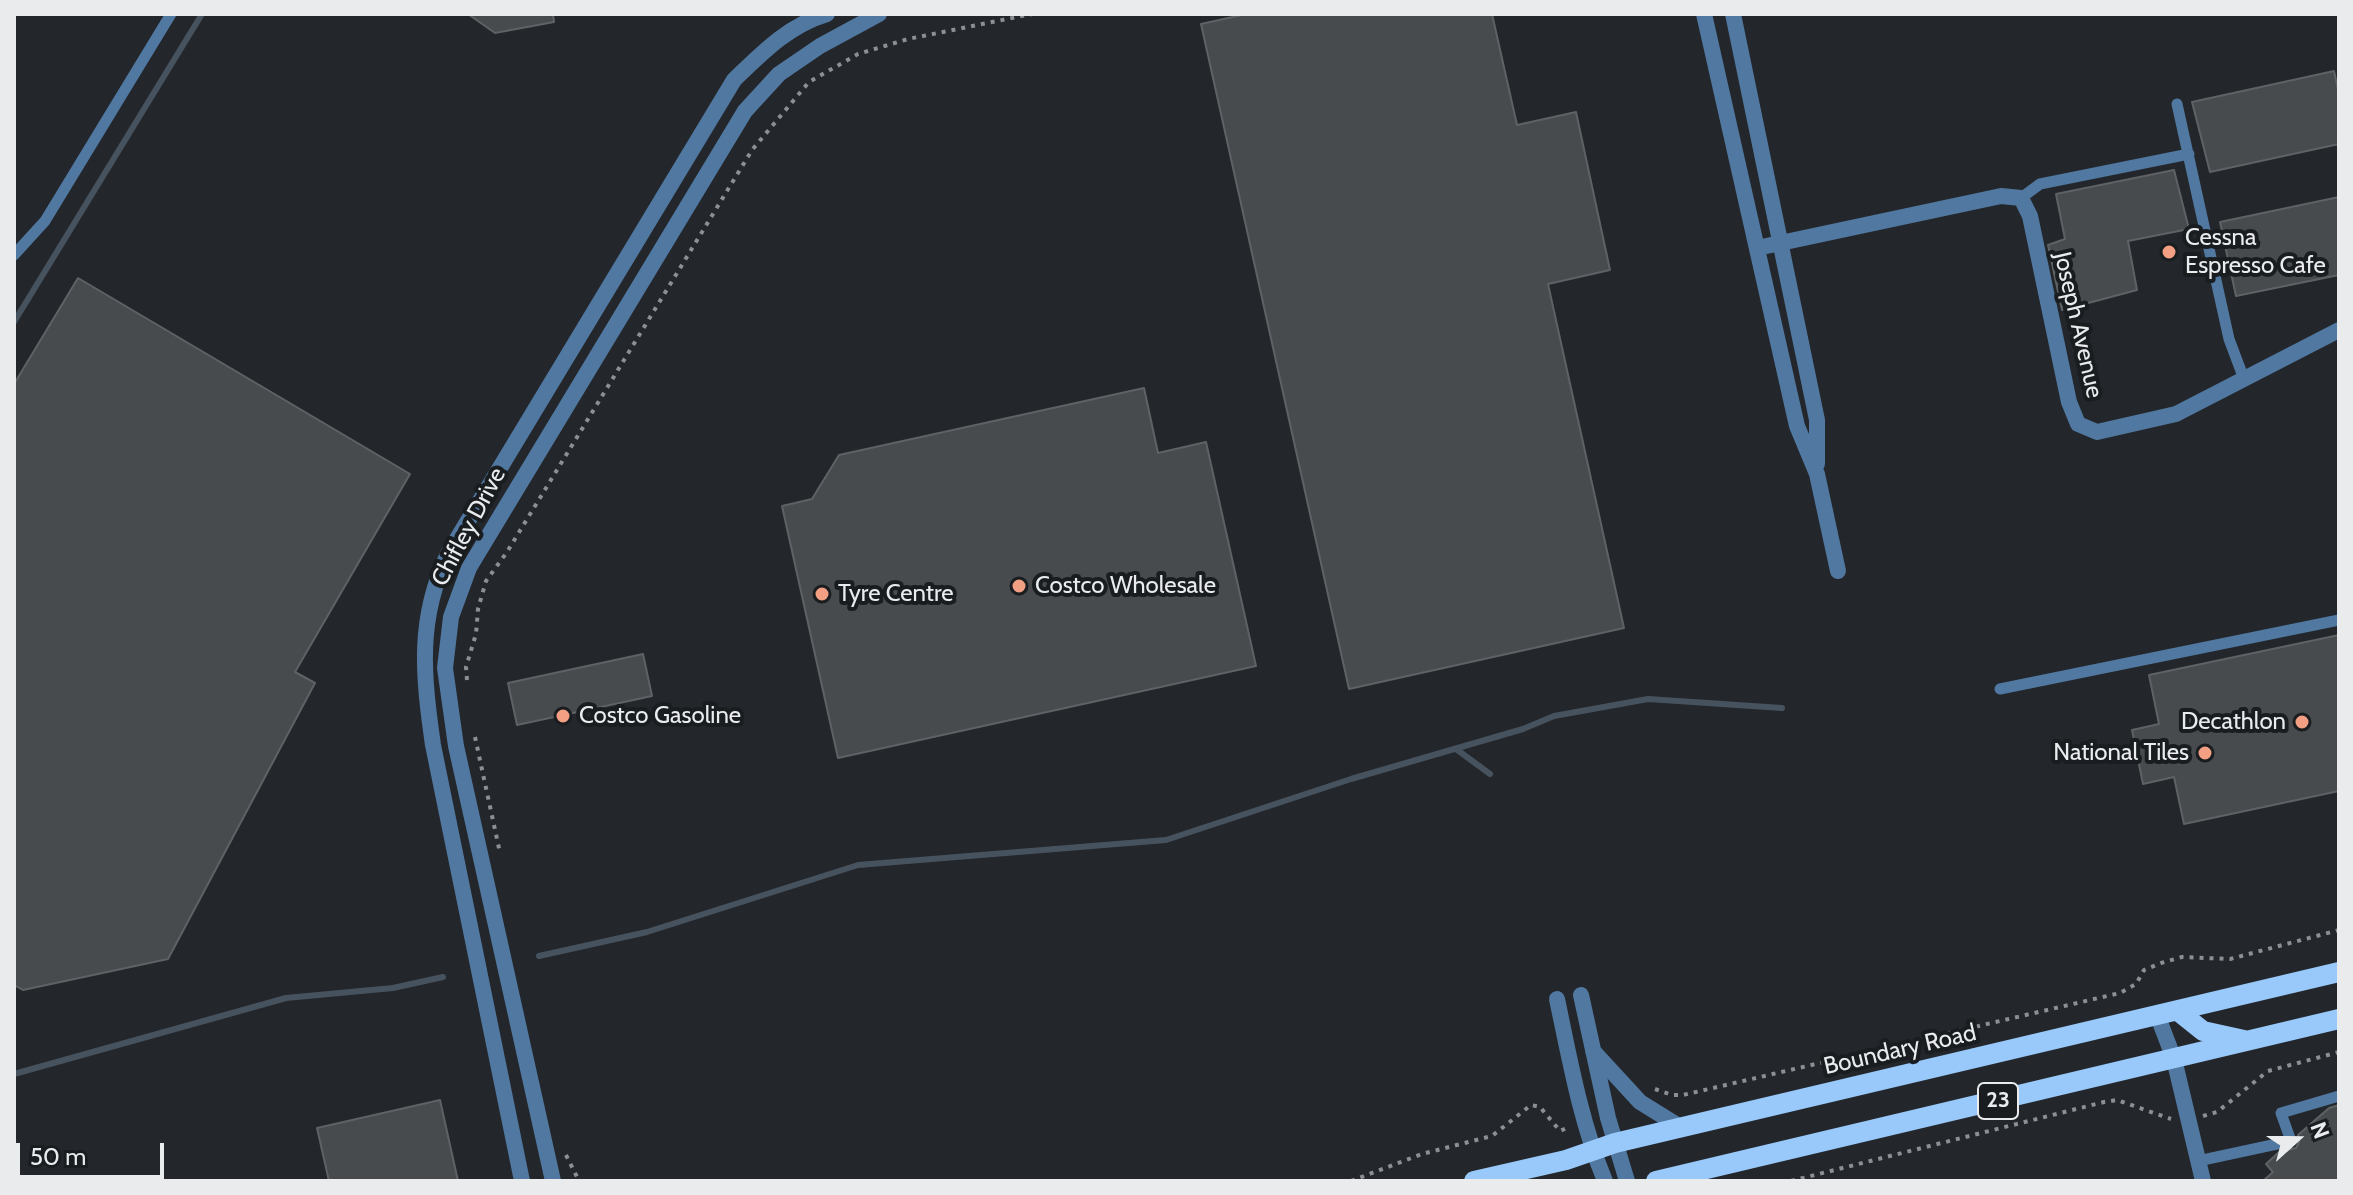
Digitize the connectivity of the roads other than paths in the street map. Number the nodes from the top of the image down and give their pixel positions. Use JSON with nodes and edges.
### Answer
{"nodes":[{"id":1,"x":171,"y":14,"type":"edge"},
{"id":2,"x":827,"y":14,"type":"edge"},
{"id":3,"x":879,"y":14,"type":"edge"},
{"id":4,"x":1704,"y":14,"type":"edge"},
{"id":5,"x":1733,"y":14,"type":"edge"},
{"id":6,"x":2177,"y":104,"type":"dead end"},
{"id":7,"x":2189,"y":154,"type":"junction"},
{"id":8,"x":2021,"y":198,"type":"junction"},
{"id":9,"x":1781,"y":243,"type":"junction"},
{"id":10,"x":1757,"y":248,"type":"junction"},
{"id":11,"x":14,"y":255,"type":"edge"},
{"id":12,"x":2339,"y":330,"type":"edge"},
{"id":13,"x":2244,"y":379,"type":"junction"},
{"id":14,"x":1817,"y":474,"type":"junction"},
{"id":15,"x":1838,"y":571,"type":"dead end"},
{"id":16,"x":2339,"y":620,"type":"edge"},
{"id":17,"x":2000,"y":689,"type":"dead end"},
{"id":18,"x":2339,"y":972,"type":"edge"},
{"id":19,"x":1581,"y":995,"type":"dead end"},
{"id":20,"x":1557,"y":999,"type":"dead end"},
{"id":21,"x":2178,"y":1011,"type":"junction"},
{"id":22,"x":2158,"y":1017,"type":"junction"},
{"id":23,"x":2339,"y":1019,"type":"edge"},
{"id":24,"x":2248,"y":1041,"type":"junction"},
{"id":25,"x":1592,"y":1050,"type":"junction"},
{"id":26,"x":2174,"y":1059,"type":"junction"},
{"id":27,"x":2339,"y":1096,"type":"edge"},
{"id":28,"x":1682,"y":1128,"type":"junction"},
{"id":29,"x":1615,"y":1143,"type":"junction"},
{"id":30,"x":1593,"y":1151,"type":"junction"},
{"id":31,"x":2198,"y":1161,"type":"junction"},
{"id":32,"x":522,"y":1181,"type":"edge"},
{"id":33,"x":553,"y":1181,"type":"edge"},
{"id":34,"x":1474,"y":1181,"type":"edge"},
{"id":35,"x":1605,"y":1181,"type":"edge"},
{"id":36,"x":1627,"y":1181,"type":"edge"},
{"id":37,"x":1656,"y":1181,"type":"edge"},
{"id":38,"x":2203,"y":1181,"type":"edge"}],
"edges":[{"from":1,"to":11,"type":"lane"},
{"from":2,"to":32,"type":"street","name":"Chifley Drive"},
{"from":3,"to":33,"type":"street","name":"Chifley Drive"},
{"from":4,"to":10,"type":"street"},
{"from":5,"to":9,"type":"street"},
{"from":6,"to":7,"type":"lane"},
{"from":7,"to":8,"type":"lane"},
{"from":7,"to":13,"type":"lane"},
{"from":8,"to":9,"type":"street"},
{"from":8,"to":13,"type":"street","name":"Joseph Avenue"},
{"from":9,"to":10,"type":"street"},
{"from":9,"to":14,"type":"street"},
{"from":10,"to":14,"type":"street"},
{"from":12,"to":13,"type":"street","name":"Joseph Avenue"},
{"from":14,"to":15,"type":"street"},
{"from":16,"to":17,"type":"lane"},
{"from":18,"to":21,"type":"main road","name":"Boundary Road","number":"23"},
{"from":19,"to":25,"type":"street"},
{"from":20,"to":30,"type":"street"},
{"from":21,"to":22,"type":"main road","name":"Boundary Road","number":"23"},
{"from":21,"to":24,"type":"main road"},
{"from":22,"to":26,"type":"street"},
{"from":22,"to":28,"type":"main road","name":"Boundary Road","number":"23"},
{"from":23,"to":24,"type":"main road","number":"23"},
{"from":24,"to":26,"type":"main road","number":"23"},
{"from":25,"to":28,"type":"street"},
{"from":25,"to":29,"type":"street"},
{"from":26,"to":31,"type":"street"},
{"from":26,"to":37,"type":"main road","number":"23"},
{"from":27,"to":31,"type":"lane"},
{"from":28,"to":29,"type":"main road","name":"Boundary Road","number":"23"},
{"from":29,"to":30,"type":"main road","name":"Boundary Road","number":"23"},
{"from":29,"to":36,"type":"street"},
{"from":30,"to":34,"type":"main road","name":"Boundary Road","number":"23"},
{"from":30,"to":35,"type":"street"},
{"from":31,"to":38,"type":"street"}]}
